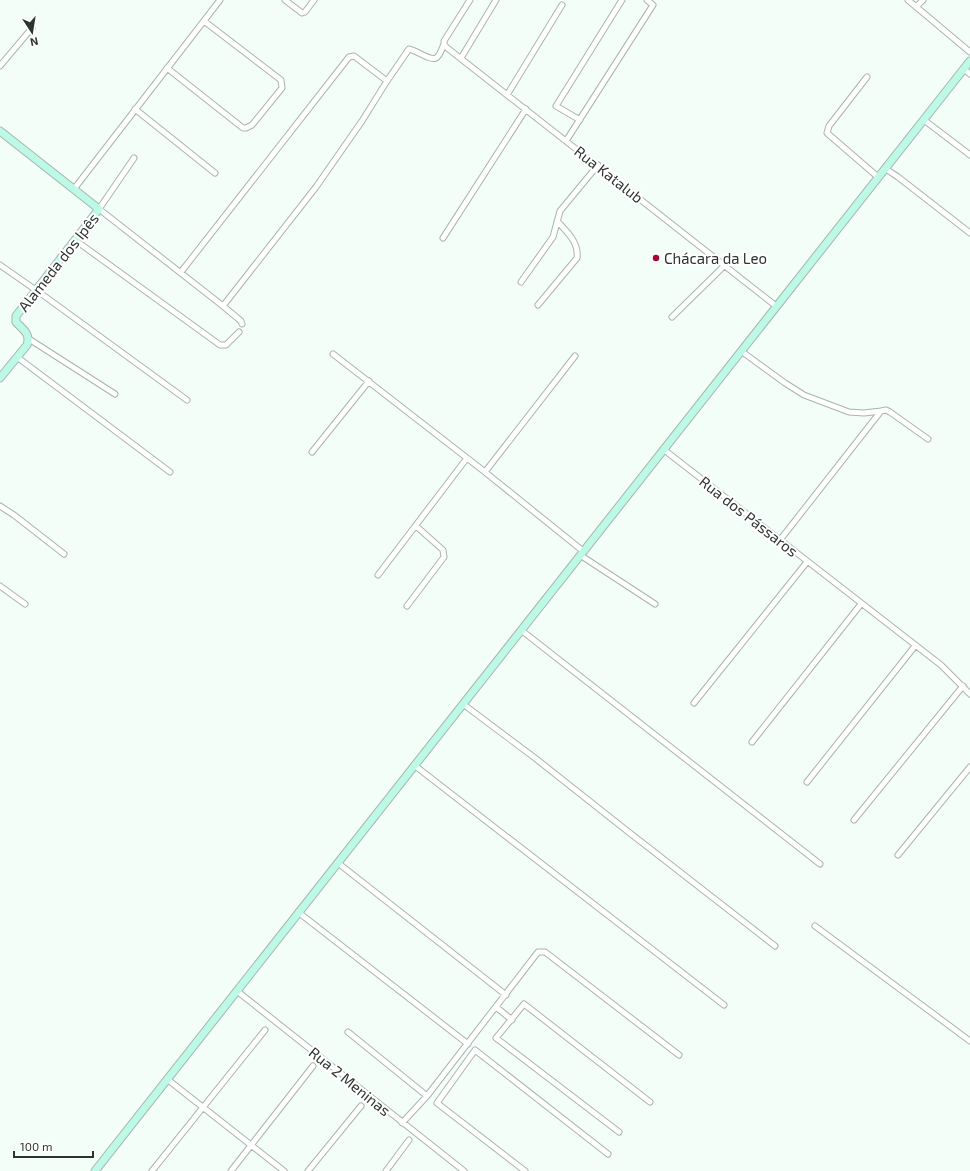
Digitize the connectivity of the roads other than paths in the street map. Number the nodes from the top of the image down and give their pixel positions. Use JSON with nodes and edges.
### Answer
{"nodes":[{"id":1,"x":220,"y":0,"type":"edge"},
{"id":2,"x":285,"y":0,"type":"edge"},
{"id":3,"x":314,"y":0,"type":"edge"},
{"id":4,"x":470,"y":0,"type":"edge"},
{"id":5,"x":496,"y":0,"type":"edge"},
{"id":6,"x":622,"y":0,"type":"edge"},
{"id":7,"x":647,"y":0,"type":"edge"},
{"id":8,"x":908,"y":0,"type":"edge"},
{"id":9,"x":923,"y":0,"type":"edge"},
{"id":10,"x":562,"y":5,"type":"dead end"},
{"id":11,"x":916,"y":7,"type":"junction"},
{"id":12,"x":204,"y":21,"type":"junction"},
{"id":13,"x":32,"y":28,"type":"dead end"},
{"id":14,"x":444,"y":42,"type":"junction"},
{"id":15,"x":970,"y":52,"type":"edge"},
{"id":16,"x":461,"y":58,"type":"junction"},
{"id":17,"x":970,"y":61,"type":"edge"},
{"id":18,"x":0,"y":66,"type":"edge"},
{"id":19,"x":167,"y":68,"type":"junction"},
{"id":20,"x":964,"y":69,"type":"junction"},
{"id":21,"x":970,"y":74,"type":"edge"},
{"id":22,"x":867,"y":77,"type":"dead end"},
{"id":23,"x":387,"y":81,"type":"junction"},
{"id":24,"x":507,"y":95,"type":"junction"},
{"id":25,"x":135,"y":109,"type":"junction"},
{"id":26,"x":526,"y":109,"type":"junction"},
{"id":27,"x":580,"y":120,"type":"junction"},
{"id":28,"x":924,"y":120,"type":"junction"},
{"id":29,"x":0,"y":131,"type":"edge"},
{"id":30,"x":566,"y":141,"type":"junction"},
{"id":31,"x":970,"y":155,"type":"edge"},
{"id":32,"x":134,"y":158,"type":"dead end"},
{"id":33,"x":598,"y":165,"type":"junction"},
{"id":34,"x":886,"y":169,"type":"junction"},
{"id":35,"x":214,"y":173,"type":"dead end"},
{"id":36,"x":878,"y":177,"type":"junction"},
{"id":37,"x":74,"y":189,"type":"junction"},
{"id":38,"x":99,"y":209,"type":"junction"},
{"id":39,"x":557,"y":221,"type":"junction"},
{"id":40,"x":970,"y":233,"type":"edge"},
{"id":41,"x":443,"y":238,"type":"dead end"},
{"id":42,"x":75,"y":240,"type":"junction"},
{"id":43,"x":725,"y":265,"type":"junction"},
{"id":44,"x":0,"y":266,"type":"edge"},
{"id":45,"x":182,"y":272,"type":"junction"},
{"id":46,"x":521,"y":282,"type":"dead end"},
{"id":47,"x":36,"y":290,"type":"junction"},
{"id":48,"x":538,"y":305,"type":"dead end"},
{"id":49,"x":223,"y":306,"type":"junction"},
{"id":50,"x":776,"y":306,"type":"junction"},
{"id":51,"x":672,"y":317,"type":"dead end"},
{"id":52,"x":242,"y":324,"type":"dead end"},
{"id":53,"x":239,"y":332,"type":"dead end"},
{"id":54,"x":29,"y":339,"type":"junction"},
{"id":55,"x":741,"y":351,"type":"junction"},
{"id":56,"x":333,"y":354,"type":"dead end"},
{"id":57,"x":575,"y":356,"type":"dead end"},
{"id":58,"x":17,"y":357,"type":"junction"},
{"id":59,"x":0,"y":378,"type":"edge"},
{"id":60,"x":369,"y":381,"type":"junction"},
{"id":61,"x":115,"y":394,"type":"dead end"},
{"id":62,"x":187,"y":400,"type":"dead end"},
{"id":63,"x":881,"y":411,"type":"junction"},
{"id":64,"x":928,"y":439,"type":"dead end"},
{"id":65,"x":663,"y":449,"type":"junction"},
{"id":66,"x":312,"y":452,"type":"dead end"},
{"id":67,"x":467,"y":458,"type":"junction"},
{"id":68,"x":170,"y":472,"type":"dead end"},
{"id":69,"x":485,"y":472,"type":"junction"},
{"id":70,"x":0,"y":506,"type":"edge"},
{"id":71,"x":416,"y":526,"type":"junction"},
{"id":72,"x":780,"y":540,"type":"junction"},
{"id":73,"x":582,"y":553,"type":"junction"},
{"id":74,"x":64,"y":554,"type":"dead end"},
{"id":75,"x":807,"y":562,"type":"junction"},
{"id":76,"x":378,"y":575,"type":"dead end"},
{"id":77,"x":0,"y":586,"type":"edge"},
{"id":78,"x":25,"y":604,"type":"dead end"},
{"id":79,"x":655,"y":604,"type":"dead end"},
{"id":80,"x":861,"y":604,"type":"junction"},
{"id":81,"x":407,"y":606,"type":"dead end"},
{"id":82,"x":521,"y":630,"type":"junction"},
{"id":83,"x":915,"y":646,"type":"junction"},
{"id":84,"x":963,"y":686,"type":"junction"},
{"id":85,"x":970,"y":694,"type":"edge"},
{"id":86,"x":694,"y":703,"type":"dead end"},
{"id":87,"x":463,"y":704,"type":"junction"},
{"id":88,"x":752,"y":742,"type":"dead end"},
{"id":89,"x":414,"y":765,"type":"junction"},
{"id":90,"x":970,"y":767,"type":"edge"},
{"id":91,"x":807,"y":782,"type":"dead end"},
{"id":92,"x":854,"y":820,"type":"dead end"},
{"id":93,"x":898,"y":855,"type":"dead end"},
{"id":94,"x":338,"y":863,"type":"junction"},
{"id":95,"x":820,"y":864,"type":"dead end"},
{"id":96,"x":298,"y":912,"type":"junction"},
{"id":97,"x":815,"y":926,"type":"dead end"},
{"id":98,"x":775,"y":946,"type":"dead end"},
{"id":99,"x":237,"y":991,"type":"junction"},
{"id":100,"x":506,"y":995,"type":"junction"},
{"id":101,"x":724,"y":1006,"type":"dead end"},
{"id":102,"x":496,"y":1007,"type":"junction"},
{"id":103,"x":512,"y":1020,"type":"junction"},
{"id":104,"x":265,"y":1030,"type":"dead end"},
{"id":105,"x":348,"y":1032,"type":"dead end"},
{"id":106,"x":970,"y":1041,"type":"edge"},
{"id":107,"x":468,"y":1044,"type":"junction"},
{"id":108,"x":678,"y":1055,"type":"dead end"},
{"id":109,"x":313,"y":1066,"type":"dead end"},
{"id":110,"x":168,"y":1079,"type":"junction"},
{"id":111,"x":431,"y":1091,"type":"junction"},
{"id":112,"x":428,"y":1096,"type":"junction"},
{"id":113,"x":440,"y":1098,"type":"junction"},
{"id":114,"x":650,"y":1102,"type":"dead end"},
{"id":115,"x":361,"y":1106,"type":"dead end"},
{"id":116,"x":204,"y":1107,"type":"junction"},
{"id":117,"x":402,"y":1123,"type":"junction"},
{"id":118,"x":620,"y":1132,"type":"dead end"},
{"id":119,"x":409,"y":1140,"type":"dead end"},
{"id":120,"x":251,"y":1145,"type":"junction"},
{"id":121,"x":608,"y":1154,"type":"dead end"},
{"id":122,"x":95,"y":1171,"type":"edge"},
{"id":123,"x":152,"y":1171,"type":"edge"},
{"id":124,"x":231,"y":1171,"type":"edge"},
{"id":125,"x":284,"y":1171,"type":"edge"},
{"id":126,"x":308,"y":1171,"type":"edge"},
{"id":127,"x":386,"y":1171,"type":"edge"},
{"id":128,"x":464,"y":1171,"type":"edge"},
{"id":129,"x":525,"y":1171,"type":"edge"}],
"edges":[{"from":1,"to":12,"type":"street"},
{"from":2,"to":3,"type":"street"},
{"from":4,"to":14,"type":"street"},
{"from":5,"to":16,"type":"street"},
{"from":6,"to":27,"type":"street"},
{"from":7,"to":27,"type":"street"},
{"from":8,"to":11,"type":"street"},
{"from":9,"to":11,"type":"street"},
{"from":10,"to":24,"type":"street"},
{"from":11,"to":15,"type":"street"},
{"from":12,"to":19,"type":"street"},
{"from":12,"to":19,"type":"street"},
{"from":13,"to":18,"type":"street"},
{"from":14,"to":16,"type":"street","name":"Rua Katalub"},
{"from":14,"to":23,"type":"street"},
{"from":16,"to":24,"type":"street","name":"Rua Katalub"},
{"from":17,"to":20,"type":"main road"},
{"from":19,"to":25,"type":"street"},
{"from":20,"to":21,"type":"street"},
{"from":20,"to":28,"type":"main road"},
{"from":22,"to":36,"type":"street"},
{"from":23,"to":45,"type":"street"},
{"from":23,"to":49,"type":"street"},
{"from":24,"to":26,"type":"street","name":"Rua Katalub"},
{"from":25,"to":35,"type":"street"},
{"from":25,"to":37,"type":"street"},
{"from":26,"to":30,"type":"street","name":"Rua Katalub"},
{"from":26,"to":41,"type":"street"},
{"from":27,"to":30,"type":"street"},
{"from":28,"to":31,"type":"street"},
{"from":28,"to":34,"type":"main road"},
{"from":29,"to":37,"type":"main road","name":"Alameda dos Ipês"},
{"from":30,"to":33,"type":"street","name":"Rua Katalub"},
{"from":32,"to":38,"type":"street"},
{"from":33,"to":39,"type":"street"},
{"from":33,"to":43,"type":"street","name":"Rua Katalub"},
{"from":34,"to":36,"type":"main road"},
{"from":34,"to":40,"type":"street"},
{"from":36,"to":50,"type":"main road"},
{"from":37,"to":38,"type":"main road","name":"Alameda dos Ipês"},
{"from":38,"to":42,"type":"main road","name":"Alameda dos Ipês"},
{"from":38,"to":45,"type":"street"},
{"from":39,"to":46,"type":"street"},
{"from":39,"to":48,"type":"street"},
{"from":42,"to":47,"type":"main road","name":"Alameda dos Ipês"},
{"from":42,"to":53,"type":"street"},
{"from":43,"to":50,"type":"street","name":"Rua Katalub"},
{"from":43,"to":51,"type":"street"},
{"from":44,"to":47,"type":"street"},
{"from":45,"to":49,"type":"street"},
{"from":47,"to":54,"type":"main road","name":"Alameda dos Ipês"},
{"from":47,"to":62,"type":"street"},
{"from":49,"to":52,"type":"street"},
{"from":50,"to":55,"type":"main road"},
{"from":54,"to":58,"type":"main road"},
{"from":54,"to":61,"type":"street"},
{"from":55,"to":63,"type":"street"},
{"from":55,"to":65,"type":"main road"},
{"from":56,"to":60,"type":"street"},
{"from":57,"to":69,"type":"street"},
{"from":58,"to":59,"type":"main road"},
{"from":58,"to":68,"type":"street"},
{"from":60,"to":66,"type":"street"},
{"from":60,"to":67,"type":"street"},
{"from":63,"to":64,"type":"street"},
{"from":63,"to":72,"type":"street"},
{"from":65,"to":72,"type":"street","name":"Rua dos Pássaros"},
{"from":65,"to":73,"type":"main road"},
{"from":67,"to":69,"type":"street"},
{"from":67,"to":71,"type":"street"},
{"from":69,"to":73,"type":"street"},
{"from":70,"to":74,"type":"street"},
{"from":71,"to":76,"type":"street"},
{"from":71,"to":81,"type":"street"},
{"from":72,"to":75,"type":"street","name":"Rua dos Pássaros"},
{"from":73,"to":79,"type":"street"},
{"from":73,"to":82,"type":"main road"},
{"from":75,"to":80,"type":"street","name":"Rua dos Pássaros"},
{"from":75,"to":86,"type":"street"},
{"from":77,"to":78,"type":"street"},
{"from":80,"to":83,"type":"street","name":"Rua dos Pássaros"},
{"from":80,"to":88,"type":"street"},
{"from":82,"to":87,"type":"main road"},
{"from":82,"to":95,"type":"street"},
{"from":83,"to":84,"type":"street","name":"Rua dos Pássaros"},
{"from":83,"to":91,"type":"street"},
{"from":84,"to":85,"type":"street","name":"Rua dos Pássaros"},
{"from":84,"to":92,"type":"street"},
{"from":87,"to":89,"type":"main road"},
{"from":87,"to":98,"type":"street"},
{"from":89,"to":94,"type":"main road"},
{"from":89,"to":101,"type":"street"},
{"from":90,"to":93,"type":"street"},
{"from":94,"to":96,"type":"main road"},
{"from":94,"to":100,"type":"street"},
{"from":96,"to":99,"type":"main road"},
{"from":96,"to":107,"type":"street"},
{"from":97,"to":106,"type":"street"},
{"from":99,"to":110,"type":"main road"},
{"from":99,"to":117,"type":"street","name":"Rua 2 Meninas"},
{"from":100,"to":102,"type":"street"},
{"from":100,"to":108,"type":"street"},
{"from":102,"to":103,"type":"street"},
{"from":102,"to":107,"type":"street"},
{"from":103,"to":114,"type":"street"},
{"from":103,"to":118,"type":"street"},
{"from":104,"to":116,"type":"street"},
{"from":105,"to":112,"type":"street"},
{"from":107,"to":111,"type":"street"},
{"from":109,"to":120,"type":"street"},
{"from":110,"to":116,"type":"street"},
{"from":110,"to":122,"type":"main road"},
{"from":111,"to":112,"type":"street"},
{"from":111,"to":113,"type":"street"},
{"from":112,"to":117,"type":"street"},
{"from":113,"to":121,"type":"street"},
{"from":113,"to":129,"type":"street"},
{"from":115,"to":126,"type":"street"},
{"from":116,"to":120,"type":"street"},
{"from":116,"to":123,"type":"street"},
{"from":117,"to":128,"type":"street","name":"Rua 2 Meninas"},
{"from":119,"to":127,"type":"street"},
{"from":120,"to":124,"type":"street"},
{"from":120,"to":125,"type":"street"}]}
